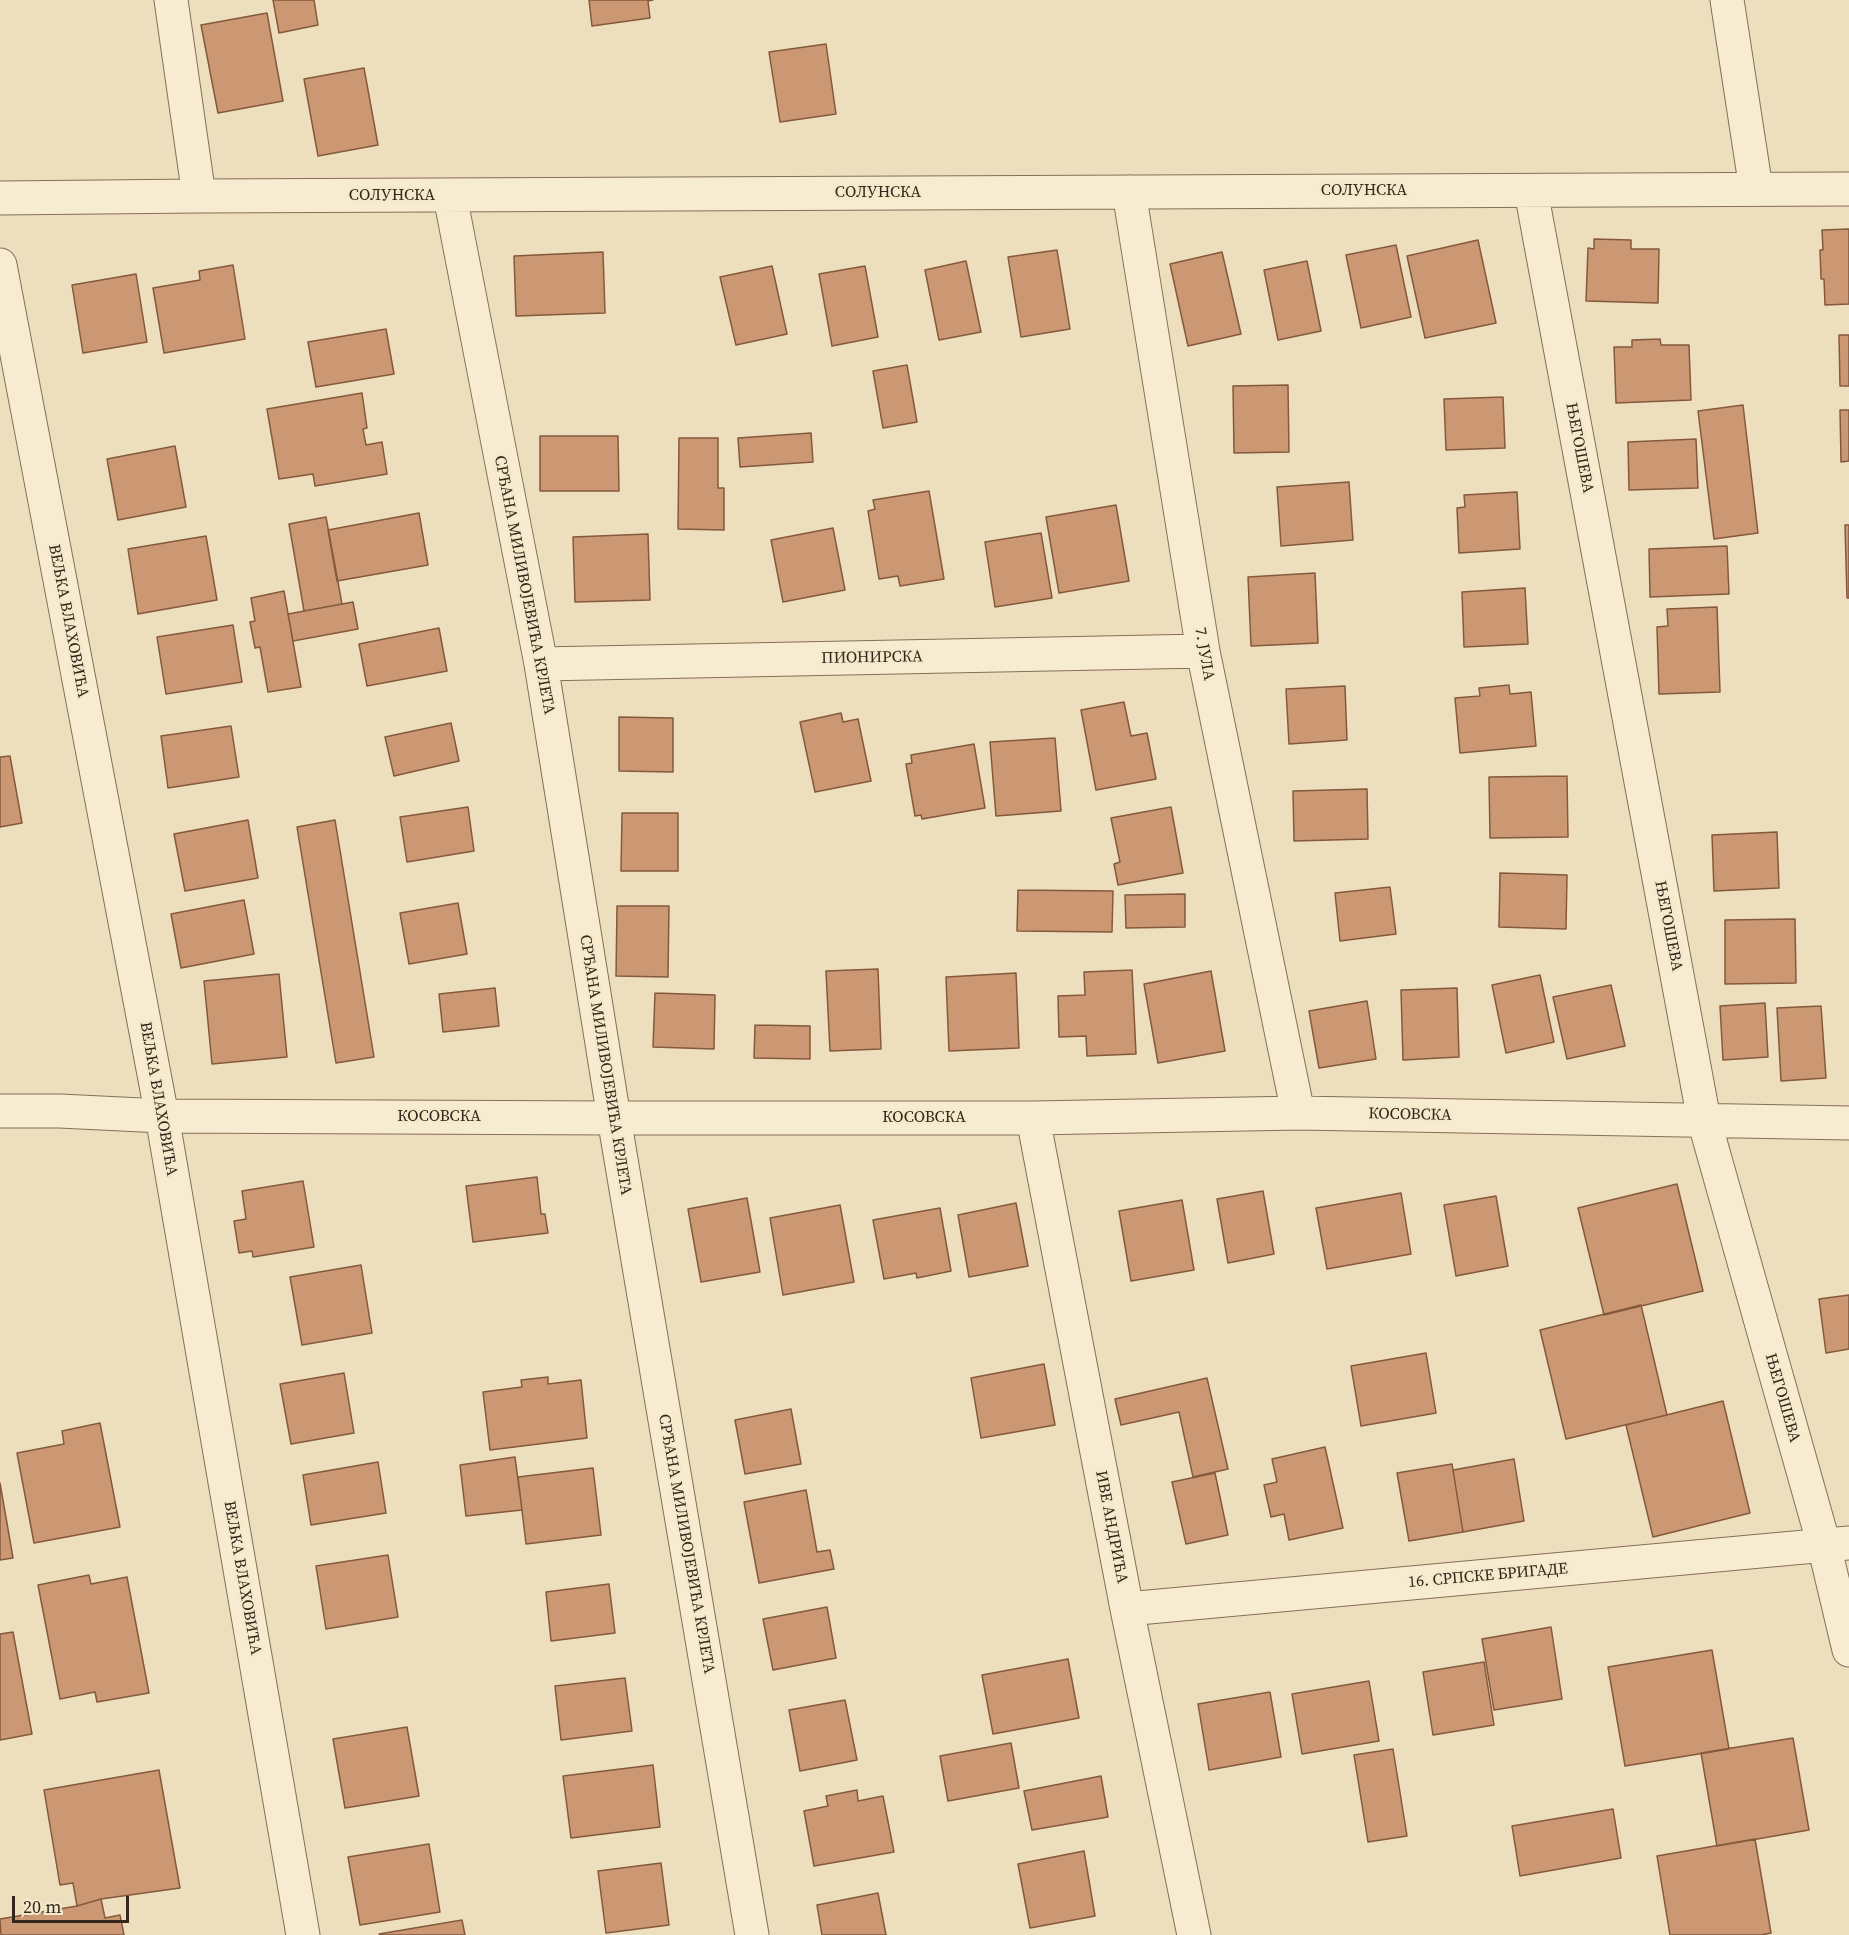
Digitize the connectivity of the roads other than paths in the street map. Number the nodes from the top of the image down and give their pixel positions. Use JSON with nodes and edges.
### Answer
{"nodes":[{"id":1,"x":171,"y":0,"type":"edge"},
{"id":2,"x":1727,"y":0,"type":"edge"},
{"id":3,"x":1756,"y":189,"type":"junction"},
{"id":4,"x":1849,"y":189,"type":"edge"},
{"id":5,"x":1531,"y":191,"type":"junction"},
{"id":6,"x":1129,"y":192,"type":"junction"},
{"id":7,"x":199,"y":196,"type":"junction"},
{"id":8,"x":450,"y":196,"type":"junction"},
{"id":9,"x":0,"y":198,"type":"edge"},
{"id":10,"x":0,"y":265,"type":"edge"},
{"id":11,"x":1203,"y":651,"type":"junction"},
{"id":12,"x":541,"y":664,"type":"junction"},
{"id":13,"x":0,"y":1111,"type":"edge"},
{"id":14,"x":1298,"y":1113,"type":"junction"},
{"id":15,"x":162,"y":1116,"type":"junction"},
{"id":16,"x":614,"y":1118,"type":"junction"},
{"id":17,"x":1033,"y":1118,"type":"junction"},
{"id":18,"x":1704,"y":1120,"type":"junction"},
{"id":19,"x":1849,"y":1123,"type":"edge"},
{"id":20,"x":1836,"y":1544,"type":"edge"},
{"id":21,"x":1127,"y":1609,"type":"junction"},
{"id":22,"x":1849,"y":1650,"type":"edge"},
{"id":23,"x":303,"y":1935,"type":"edge"},
{"id":24,"x":752,"y":1935,"type":"edge"},
{"id":25,"x":1194,"y":1935,"type":"edge"}],
"edges":[{"from":1,"to":7,"type":"street"},
{"from":2,"to":3,"type":"street"},
{"from":3,"to":4,"type":"street","name":"СОЛУНСКА"},
{"from":3,"to":5,"type":"street","name":"СОЛУНСКА"},
{"from":5,"to":6,"type":"street","name":"СОЛУНСКА"},
{"from":5,"to":18,"type":"street","name":"ЊЕГОШЕВА"},
{"from":6,"to":8,"type":"street","name":"СОЛУНСКА"},
{"from":6,"to":11,"type":"street","name":"7. ЈУЛА"},
{"from":7,"to":8,"type":"street","name":"СОЛУНСКА"},
{"from":7,"to":9,"type":"street","name":"СОЛУНСКА"},
{"from":8,"to":12,"type":"street","name":"СРЂАНА МИЛИВОЈЕВИЋА КРЛЕТА"},
{"from":10,"to":15,"type":"street","name":"ВЕЉКА ВЛАХОВИЋА"},
{"from":11,"to":12,"type":"street","name":"ПИОНИРСКА"},
{"from":11,"to":14,"type":"street","name":"7. ЈУЛА"},
{"from":12,"to":16,"type":"street","name":"СРЂАНА МИЛИВОЈЕВИЋА КРЛЕТА"},
{"from":13,"to":15,"type":"street","name":"КОСОВСКА"},
{"from":14,"to":17,"type":"street","name":"КОСОВСКА"},
{"from":14,"to":18,"type":"street","name":"КОСОВСКА"},
{"from":15,"to":16,"type":"street","name":"КОСОВСКА"},
{"from":15,"to":23,"type":"street","name":"ВЕЉКА ВЛАХОВИЋА"},
{"from":16,"to":17,"type":"street","name":"КОСОВСКА"},
{"from":16,"to":24,"type":"street","name":"СРЂАНА МИЛИВОЈЕВИЋА КРЛЕТА"},
{"from":17,"to":21,"type":"street","name":"ИВЕ АНДРИЋА"},
{"from":18,"to":19,"type":"street","name":"КОСОВСКА"},
{"from":18,"to":20,"type":"street","name":"ЊЕГОШЕВА"},
{"from":20,"to":21,"type":"street","name":"16. СРПСКЕ БРИГАДЕ"},
{"from":20,"to":22,"type":"street","name":"ЊЕГОШЕВА"},
{"from":21,"to":25,"type":"street","name":"ИВЕ АНДРИЋА"}]}
